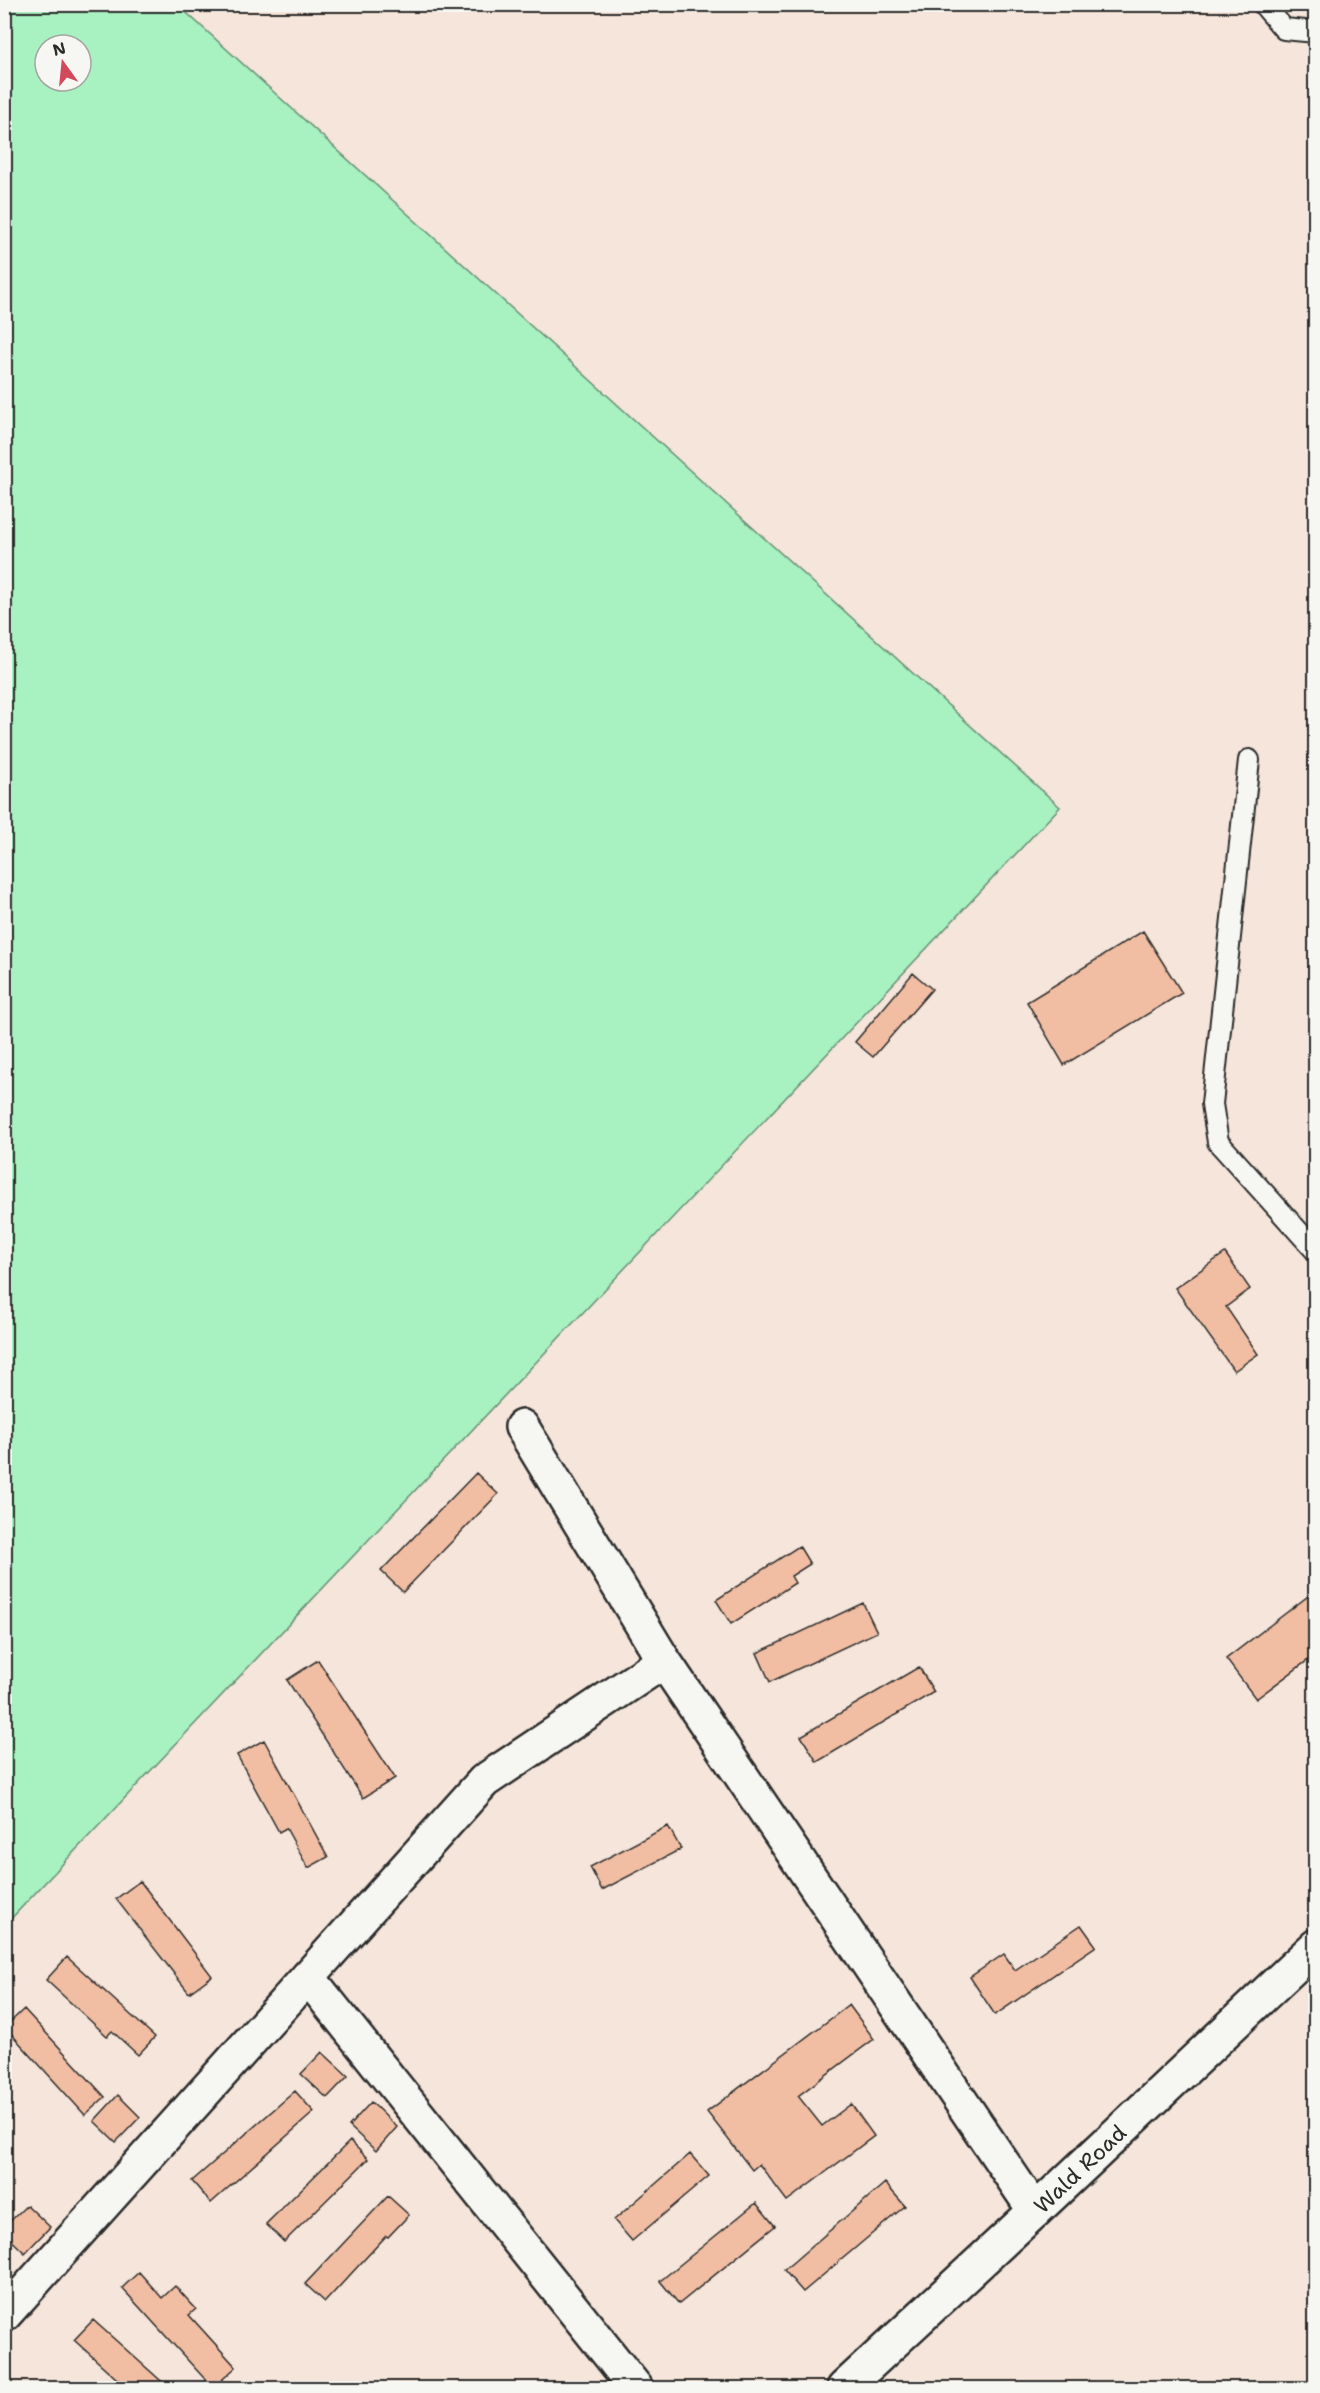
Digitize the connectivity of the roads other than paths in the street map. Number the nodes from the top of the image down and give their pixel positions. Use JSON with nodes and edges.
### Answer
{"nodes":[{"id":1,"x":1263,"y":4,"type":"edge"},
{"id":2,"x":1316,"y":32,"type":"edge"},
{"id":3,"x":1249,"y":760,"type":"dead end"},
{"id":4,"x":1316,"y":1251,"type":"edge"},
{"id":5,"x":522,"y":1427,"type":"dead end"},
{"id":6,"x":664,"y":1661,"type":"junction"},
{"id":7,"x":1316,"y":1946,"type":"edge"},
{"id":8,"x":308,"y":1977,"type":"junction"},
{"id":9,"x":1035,"y":2211,"type":"junction"},
{"id":10,"x":4,"y":2315,"type":"edge"},
{"id":11,"x":636,"y":2388,"type":"edge"},
{"id":12,"x":844,"y":2388,"type":"edge"}],
"edges":[{"from":1,"to":2,"type":"lane"},
{"from":3,"to":4,"type":"lane"},
{"from":5,"to":6,"type":"street"},
{"from":6,"to":8,"type":"street"},
{"from":6,"to":9,"type":"street"},
{"from":7,"to":9,"type":"street","name":"Wald Road"},
{"from":8,"to":10,"type":"street"},
{"from":8,"to":11,"type":"street"},
{"from":9,"to":12,"type":"street","name":"Wald Road"}]}
